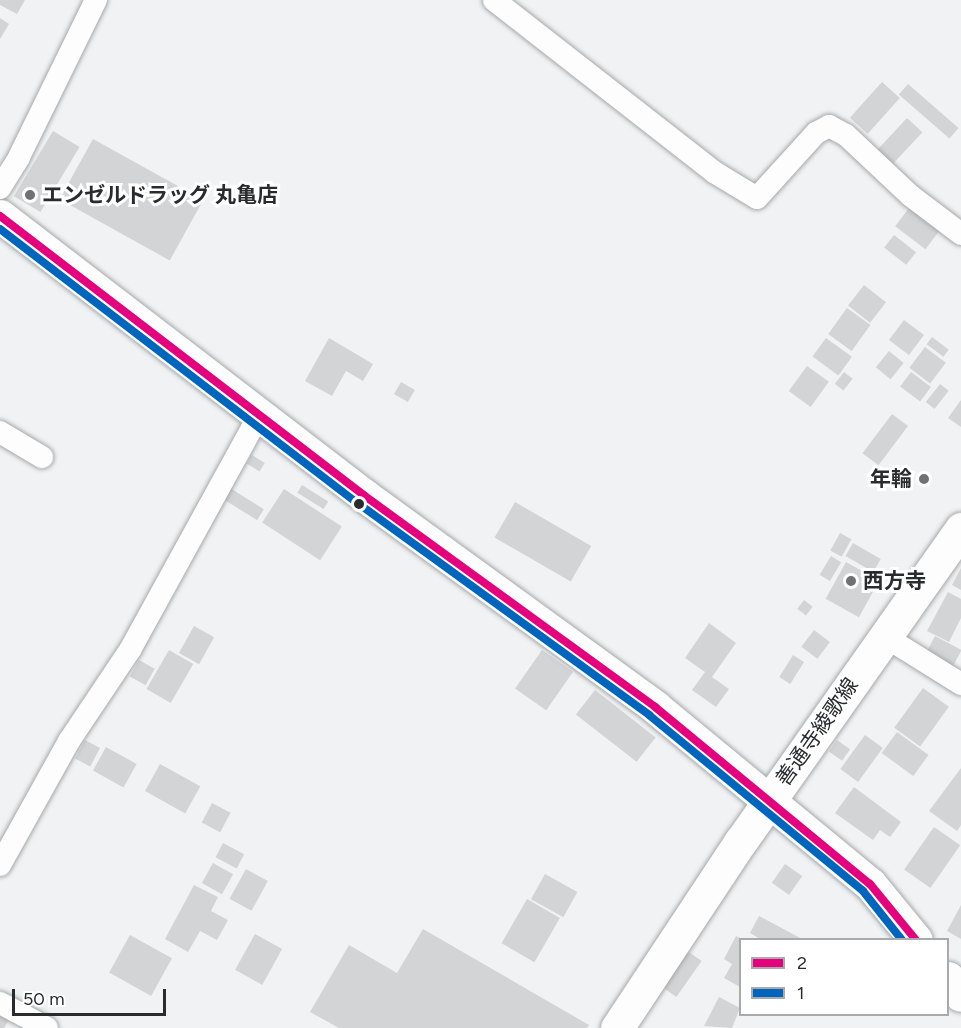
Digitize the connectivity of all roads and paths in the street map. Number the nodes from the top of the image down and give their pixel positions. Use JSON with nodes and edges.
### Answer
{"nodes":[{"id":1,"x":96,"y":0,"type":"edge"},
{"id":2,"x":494,"y":0,"type":"edge"},
{"id":3,"x":0,"y":188,"type":"edge"},
{"id":4,"x":0,"y":216,"type":"edge"},
{"id":5,"x":961,"y":234,"type":"edge"},
{"id":6,"x":260,"y":417,"type":"junction"},
{"id":7,"x":0,"y":432,"type":"edge"},
{"id":8,"x":42,"y":457,"type":"dead end"},
{"id":9,"x":961,"y":529,"type":"edge"},
{"id":10,"x":884,"y":636,"type":"junction"},
{"id":11,"x":961,"y":684,"type":"edge"},
{"id":12,"x":771,"y":800,"type":"junction"},
{"id":13,"x":0,"y":865,"type":"edge"},
{"id":14,"x":915,"y":938,"type":"edge"},
{"id":15,"x":949,"y":979,"type":"edge"},
{"id":16,"x":961,"y":995,"type":"edge"},
{"id":17,"x":0,"y":1003,"type":"edge"},
{"id":18,"x":47,"y":1028,"type":"edge"},
{"id":19,"x":617,"y":1028,"type":"edge"}],
"edges":[{"from":1,"to":3,"type":"street"},
{"from":2,"to":5,"type":"street"},
{"from":4,"to":6,"type":"main road"},
{"from":6,"to":12,"type":"main road"},
{"from":6,"to":13,"type":"street"},
{"from":7,"to":8,"type":"street"},
{"from":9,"to":10,"type":"main road","name":"善通寺綾歌線"},
{"from":10,"to":11,"type":"street"},
{"from":10,"to":12,"type":"main road","name":"善通寺綾歌線"},
{"from":12,"to":14,"type":"main road"},
{"from":12,"to":19,"type":"main road","name":"善通寺綾歌線"},
{"from":15,"to":16,"type":"main road"},
{"from":17,"to":18,"type":"street"}]}
